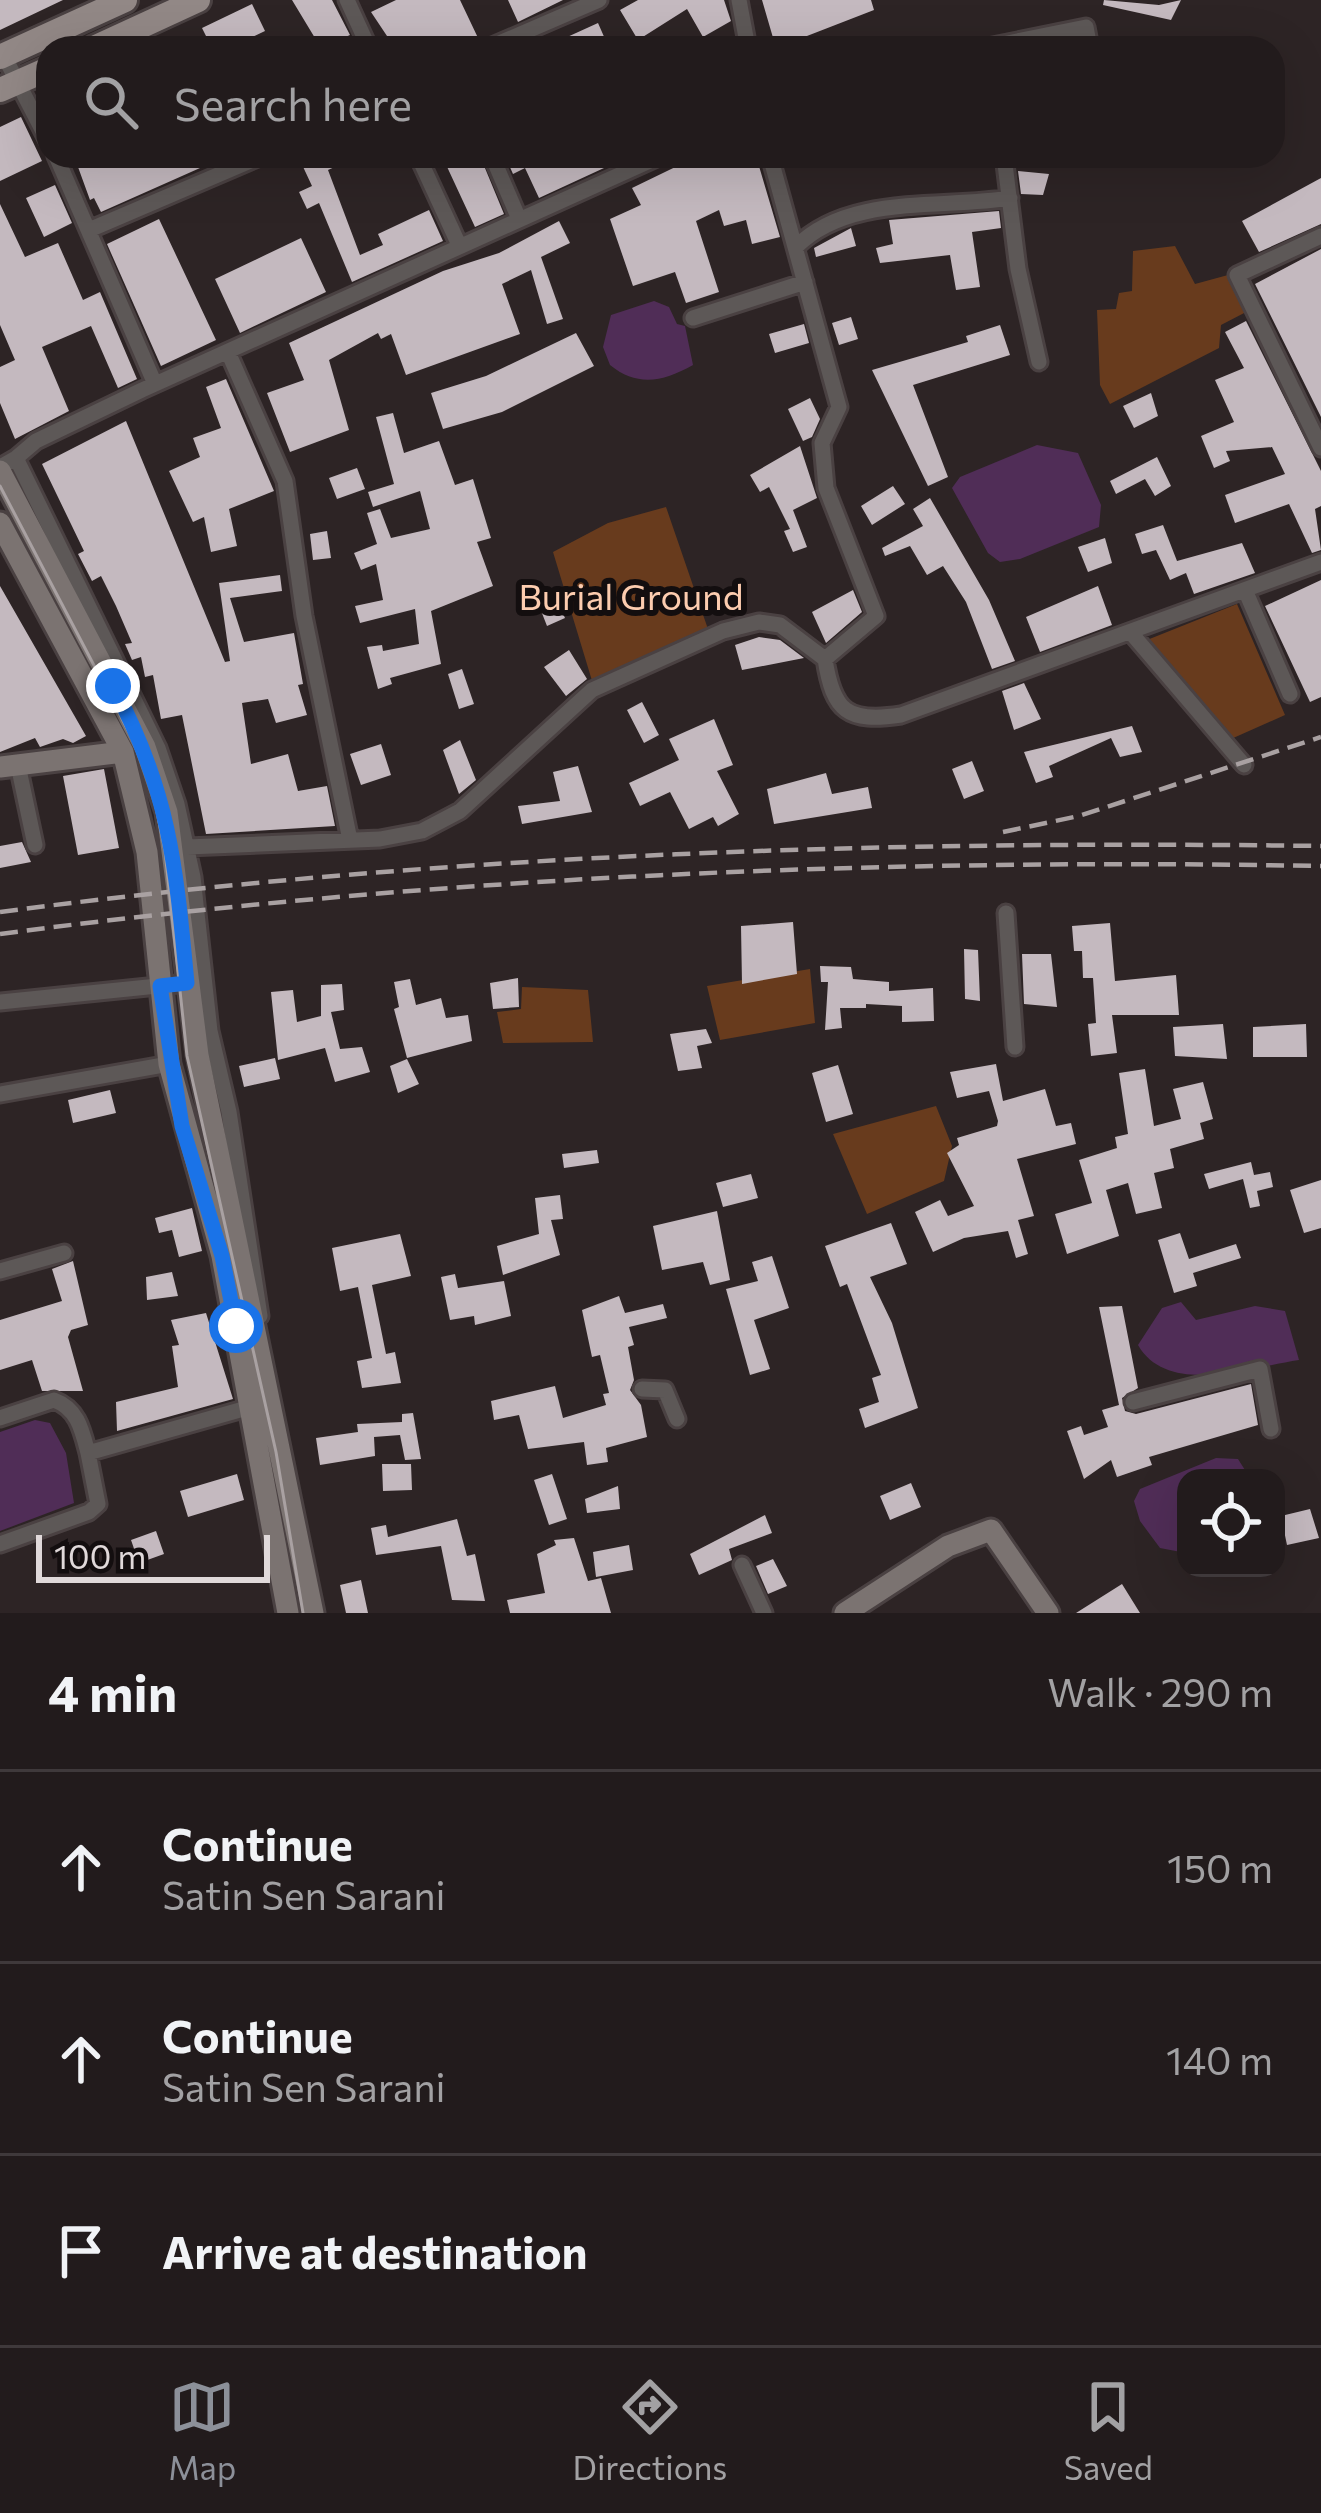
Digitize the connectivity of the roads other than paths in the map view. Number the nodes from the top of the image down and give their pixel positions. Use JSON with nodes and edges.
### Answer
{"nodes":[{"id":1,"x":124,"y":0,"type":"edge"},
{"id":2,"x":198,"y":0,"type":"edge"},
{"id":3,"x":346,"y":0,"type":"edge"},
{"id":4,"x":599,"y":0,"type":"edge"},
{"id":5,"x":740,"y":0,"type":"edge"},
{"id":6,"x":46,"y":36,"type":"edge"},
{"id":7,"x":120,"y":36,"type":"edge"},
{"id":8,"x":362,"y":36,"type":"edge"},
{"id":9,"x":516,"y":36,"type":"edge"},
{"id":10,"x":746,"y":36,"type":"edge"},
{"id":11,"x":1043,"y":36,"type":"edge"},
{"id":12,"x":1088,"y":36,"type":"edge"},
{"id":13,"x":36,"y":40,"type":"edge"},
{"id":14,"x":2,"y":56,"type":"edge"},
{"id":15,"x":9,"y":87,"type":"edge"},
{"id":16,"x":36,"y":124,"type":"edge"},
{"id":17,"x":61,"y":168,"type":"edge"},
{"id":18,"x":234,"y":168,"type":"edge"},
{"id":19,"x":424,"y":168,"type":"edge"},
{"id":20,"x":497,"y":168,"type":"edge"},
{"id":21,"x":634,"y":168,"type":"edge"},
{"id":22,"x":773,"y":168,"type":"edge"},
{"id":23,"x":1006,"y":168,"type":"edge"},
{"id":24,"x":1010,"y":198,"type":"junction"},
{"id":25,"x":519,"y":219,"type":"junction"},
{"id":26,"x":89,"y":230,"type":"junction"},
{"id":27,"x":1321,"y":236,"type":"edge"},
{"id":28,"x":459,"y":245,"type":"junction"},
{"id":29,"x":796,"y":247,"type":"junction"},
{"id":30,"x":805,"y":283,"type":"junction"},
{"id":31,"x":693,"y":318,"type":"dead end"},
{"id":32,"x":228,"y":352,"type":"junction"},
{"id":33,"x":1039,"y":362,"type":"dead end"},
{"id":34,"x":155,"y":384,"type":"junction"},
{"id":35,"x":1321,"y":448,"type":"edge"},
{"id":36,"x":5,"y":465,"type":"edge"},
{"id":37,"x":0,"y":523,"type":"edge"},
{"id":38,"x":1321,"y":562,"type":"edge"},
{"id":39,"x":1245,"y":590,"type":"junction"},
{"id":40,"x":1132,"y":634,"type":"junction"},
{"id":41,"x":825,"y":659,"type":"junction"},
{"id":42,"x":1290,"y":694,"type":"dead end"},
{"id":43,"x":123,"y":752,"type":"junction"},
{"id":44,"x":1244,"y":765,"type":"dead end"},
{"id":45,"x":9,"y":766,"type":"edge"},
{"id":46,"x":350,"y":840,"type":"junction"},
{"id":47,"x":35,"y":845,"type":"dead end"},
{"id":48,"x":187,"y":847,"type":"junction"},
{"id":49,"x":1006,"y":914,"type":"dead end"},
{"id":50,"x":187,"y":983,"type":"junction"},
{"id":51,"x":160,"y":986,"type":"junction"},
{"id":52,"x":0,"y":1002,"type":"edge"},
{"id":53,"x":1015,"y":1047,"type":"dead end"},
{"id":54,"x":169,"y":1064,"type":"junction"},
{"id":55,"x":0,"y":1094,"type":"edge"},
{"id":56,"x":64,"y":1253,"type":"dead end"},
{"id":57,"x":0,"y":1271,"type":"edge"},
{"id":58,"x":259,"y":1347,"type":"junction"},
{"id":59,"x":642,"y":1389,"type":"dead end"},
{"id":60,"x":1133,"y":1402,"type":"dead end"},
{"id":61,"x":254,"y":1406,"type":"junction"},
{"id":62,"x":0,"y":1418,"type":"edge"},
{"id":63,"x":676,"y":1419,"type":"dead end"},
{"id":64,"x":1271,"y":1429,"type":"dead end"},
{"id":65,"x":88,"y":1453,"type":"junction"},
{"id":66,"x":0,"y":1544,"type":"edge"},
{"id":67,"x":742,"y":1565,"type":"dead end"},
{"id":68,"x":289,"y":1613,"type":"edge"},
{"id":69,"x":313,"y":1613,"type":"edge"},
{"id":70,"x":764,"y":1613,"type":"edge"},
{"id":71,"x":844,"y":1613,"type":"edge"},
{"id":72,"x":1048,"y":1613,"type":"edge"}],
"edges":[{"from":1,"to":6,"type":"main road"},
{"from":2,"to":7,"type":"main road"},
{"from":3,"to":8,"type":"street"},
{"from":4,"to":9,"type":"street"},
{"from":5,"to":10,"type":"street"},
{"from":11,"to":12,"type":"street"},
{"from":13,"to":14,"type":"main road"},
{"from":14,"to":15,"type":"street"},
{"from":15,"to":16,"type":"street"},
{"from":17,"to":26,"type":"street"},
{"from":18,"to":26,"type":"street"},
{"from":19,"to":28,"type":"street"},
{"from":20,"to":25,"type":"street"},
{"from":21,"to":25,"type":"street"},
{"from":22,"to":29,"type":"street"},
{"from":23,"to":24,"type":"street"},
{"from":24,"to":29,"type":"street"},
{"from":24,"to":33,"type":"street"},
{"from":25,"to":28,"type":"street"},
{"from":26,"to":34,"type":"street"},
{"from":27,"to":35,"type":"street"},
{"from":28,"to":32,"type":"street"},
{"from":29,"to":30,"type":"street"},
{"from":30,"to":31,"type":"street"},
{"from":30,"to":41,"type":"street"},
{"from":32,"to":34,"type":"street"},
{"from":32,"to":46,"type":"street"},
{"from":34,"to":36,"type":"street"},
{"from":36,"to":48,"type":"street"},
{"from":36,"to":50,"type":"main road"},
{"from":37,"to":43,"type":"main road"},
{"from":38,"to":39,"type":"street"},
{"from":39,"to":40,"type":"street"},
{"from":39,"to":42,"type":"street"},
{"from":40,"to":41,"type":"street"},
{"from":40,"to":44,"type":"street"},
{"from":41,"to":46,"type":"street"},
{"from":43,"to":45,"type":"main road"},
{"from":43,"to":51,"type":"main road"},
{"from":45,"to":47,"type":"street"},
{"from":46,"to":48,"type":"street"},
{"from":48,"to":58,"type":"street"},
{"from":49,"to":53,"type":"street"},
{"from":50,"to":51,"type":"street"},
{"from":50,"to":58,"type":"main road"},
{"from":51,"to":52,"type":"street"},
{"from":51,"to":54,"type":"main road"},
{"from":54,"to":55,"type":"street"},
{"from":54,"to":61,"type":"main road"},
{"from":56,"to":57,"type":"street"},
{"from":58,"to":69,"type":"main road"},
{"from":59,"to":63,"type":"street"},
{"from":60,"to":64,"type":"street"},
{"from":61,"to":65,"type":"street"},
{"from":61,"to":68,"type":"main road"},
{"from":62,"to":65,"type":"street"},
{"from":65,"to":66,"type":"street"},
{"from":67,"to":70,"type":"street"},
{"from":71,"to":72,"type":"main road"}]}
